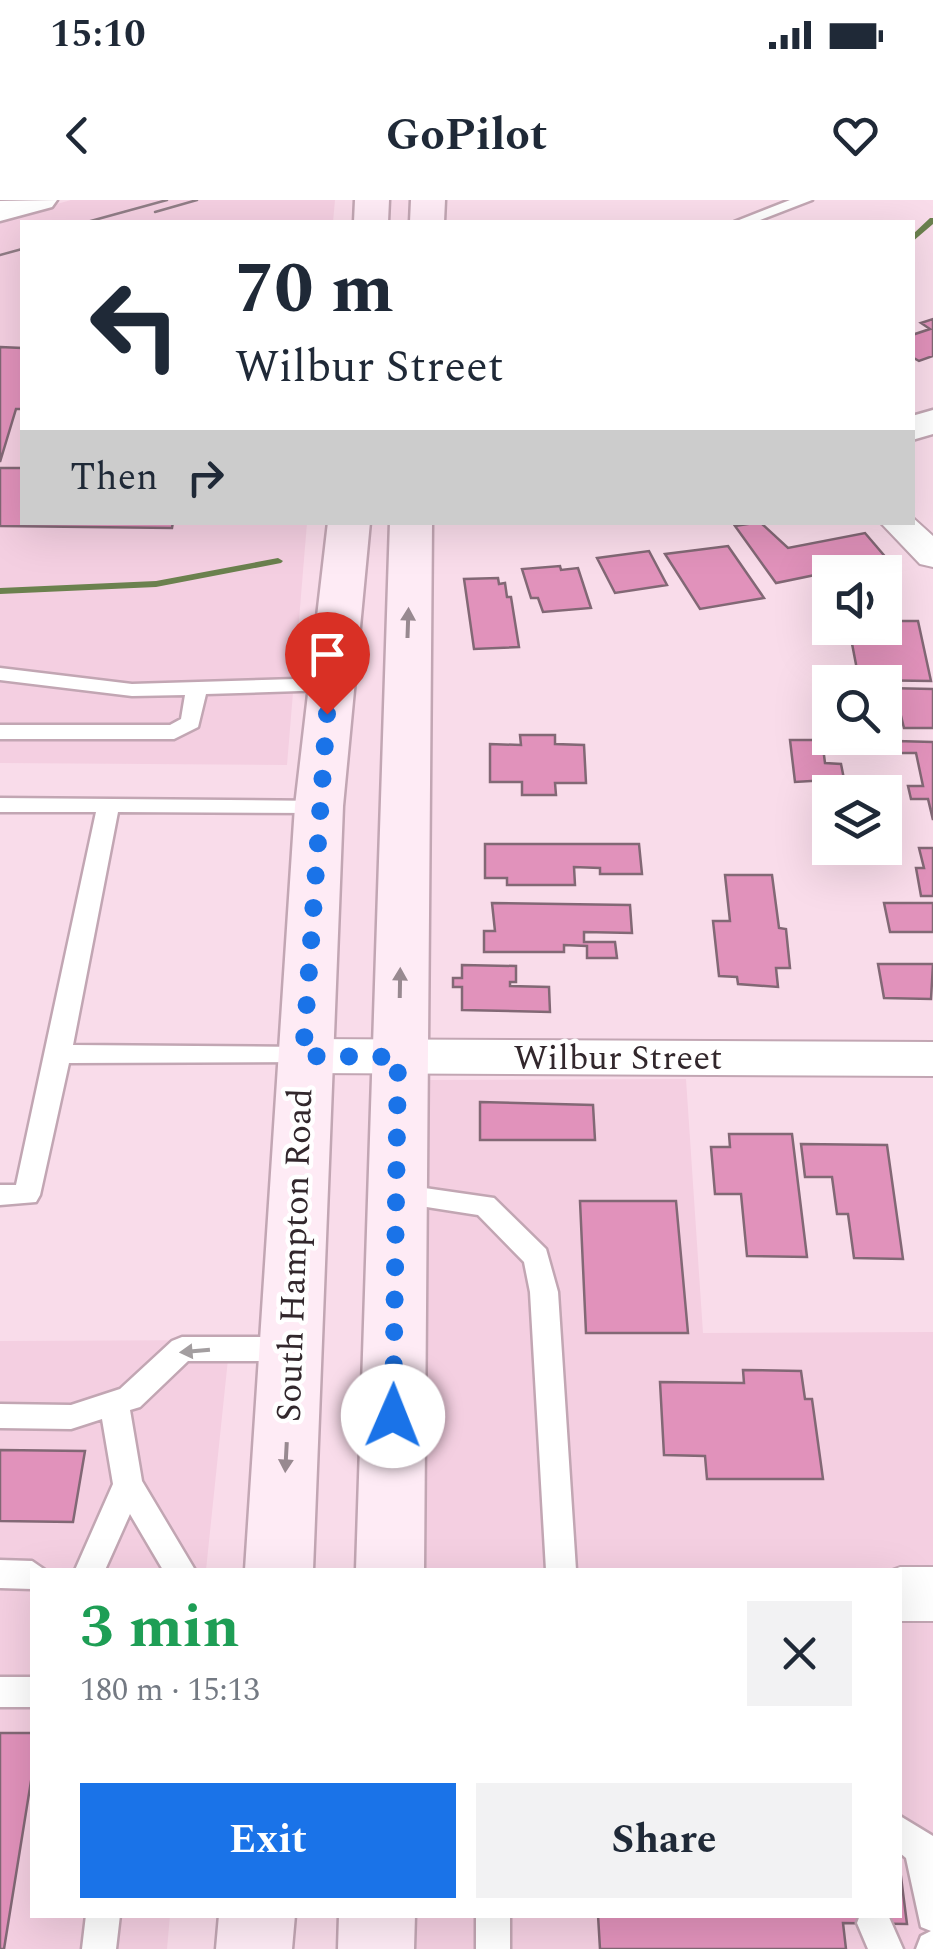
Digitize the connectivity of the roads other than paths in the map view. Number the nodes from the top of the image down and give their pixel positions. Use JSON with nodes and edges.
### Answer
{"nodes":[{"id":1,"x":40,"y":200,"type":"edge"},
{"id":2,"x":804,"y":200,"type":"edge"},
{"id":3,"x":0,"y":211,"type":"edge"},
{"id":4,"x":748,"y":220,"type":"edge"},
{"id":5,"x":349,"y":525,"type":"edge"},
{"id":6,"x":411,"y":525,"type":"edge"},
{"id":7,"x":901,"y":525,"type":"edge"},
{"id":8,"x":933,"y":556,"type":"edge"},
{"id":9,"x":0,"y":674,"type":"edge"},
{"id":10,"x":330,"y":684,"type":"junction"},
{"id":11,"x":406,"y":684,"type":"junction"},
{"id":12,"x":196,"y":689,"type":"junction"},
{"id":13,"x":0,"y":732,"type":"edge"},
{"id":14,"x":0,"y":805,"type":"edge"},
{"id":15,"x":108,"y":805,"type":"junction"},
{"id":16,"x":319,"y":806,"type":"junction"},
{"id":17,"x":59,"y":1054,"type":"junction"},
{"id":18,"x":303,"y":1056,"type":"junction"},
{"id":19,"x":398,"y":1057,"type":"junction"},
{"id":20,"x":933,"y":1058,"type":"edge"},
{"id":21,"x":397,"y":1194,"type":"junction"},
{"id":22,"x":0,"y":1195,"type":"edge"},
{"id":23,"x":292,"y":1350,"type":"junction"},
{"id":24,"x":114,"y":1404,"type":"junction"},
{"id":25,"x":4,"y":1421,"type":"edge"},
{"id":26,"x":128,"y":1484,"type":"junction"},
{"id":27,"x":91,"y":1568,"type":"edge"},
{"id":28,"x":179,"y":1568,"type":"edge"},
{"id":29,"x":279,"y":1568,"type":"edge"},
{"id":30,"x":390,"y":1568,"type":"edge"},
{"id":31,"x":561,"y":1568,"type":"edge"},
{"id":32,"x":902,"y":1594,"type":"edge"},
{"id":33,"x":933,"y":1594,"type":"edge"},
{"id":34,"x":0,"y":1692,"type":"edge"},
{"id":35,"x":30,"y":1692,"type":"edge"},
{"id":36,"x":902,"y":1834,"type":"edge"},
{"id":37,"x":933,"y":1915,"type":"edge"},
{"id":38,"x":103,"y":1918,"type":"edge"},
{"id":39,"x":257,"y":1918,"type":"edge"},
{"id":40,"x":377,"y":1918,"type":"edge"},
{"id":41,"x":492,"y":1918,"type":"edge"},
{"id":42,"x":99,"y":1949,"type":"edge"},
{"id":43,"x":254,"y":1949,"type":"edge"},
{"id":44,"x":376,"y":1949,"type":"edge"},
{"id":45,"x":493,"y":1949,"type":"edge"}],
"edges":[{"from":1,"to":3,"type":"street"},
{"from":2,"to":4,"type":"lane"},
{"from":5,"to":10,"type":"main road","name":"South Hampton Road"},
{"from":11,"to":6,"type":"main road","one_way":true},
{"from":7,"to":8,"type":"street"},
{"from":9,"to":12,"type":"lane"},
{"from":10,"to":11,"type":"main road"},
{"from":10,"to":12,"type":"lane"},
{"from":10,"to":16,"type":"main road","name":"South Hampton Road"},
{"from":19,"to":11,"type":"main road","one_way":true},
{"from":12,"to":13,"type":"lane"},
{"from":14,"to":15,"type":"lane"},
{"from":15,"to":16,"type":"lane"},
{"from":15,"to":17,"type":"lane"},
{"from":16,"to":18,"type":"main road","name":"South Hampton Road"},
{"from":17,"to":18,"type":"lane"},
{"from":17,"to":22,"type":"lane"},
{"from":18,"to":19,"type":"street","name":"Wilbur Street"},
{"from":18,"to":23,"type":"main road","name":"South Hampton Road"},
{"from":19,"to":20,"type":"street","name":"Wilbur Street"},
{"from":19,"to":21,"type":"main road"},
{"from":21,"to":30,"type":"main road"},
{"from":21,"to":31,"type":"lane"},
{"from":23,"to":24,"type":"lane","one_way":true},
{"from":23,"to":29,"type":"main road","name":"South Hampton Road","one_way":true},
{"from":24,"to":25,"type":"lane"},
{"from":24,"to":26,"type":"lane"},
{"from":26,"to":27,"type":"lane"},
{"from":26,"to":28,"type":"lane"},
{"from":32,"to":33,"type":"street"},
{"from":34,"to":35,"type":"lane"},
{"from":36,"to":37,"type":"lane"},
{"from":38,"to":42,"type":"lane"},
{"from":39,"to":43,"type":"main road"},
{"from":40,"to":44,"type":"main road"},
{"from":41,"to":45,"type":"lane"}]}
